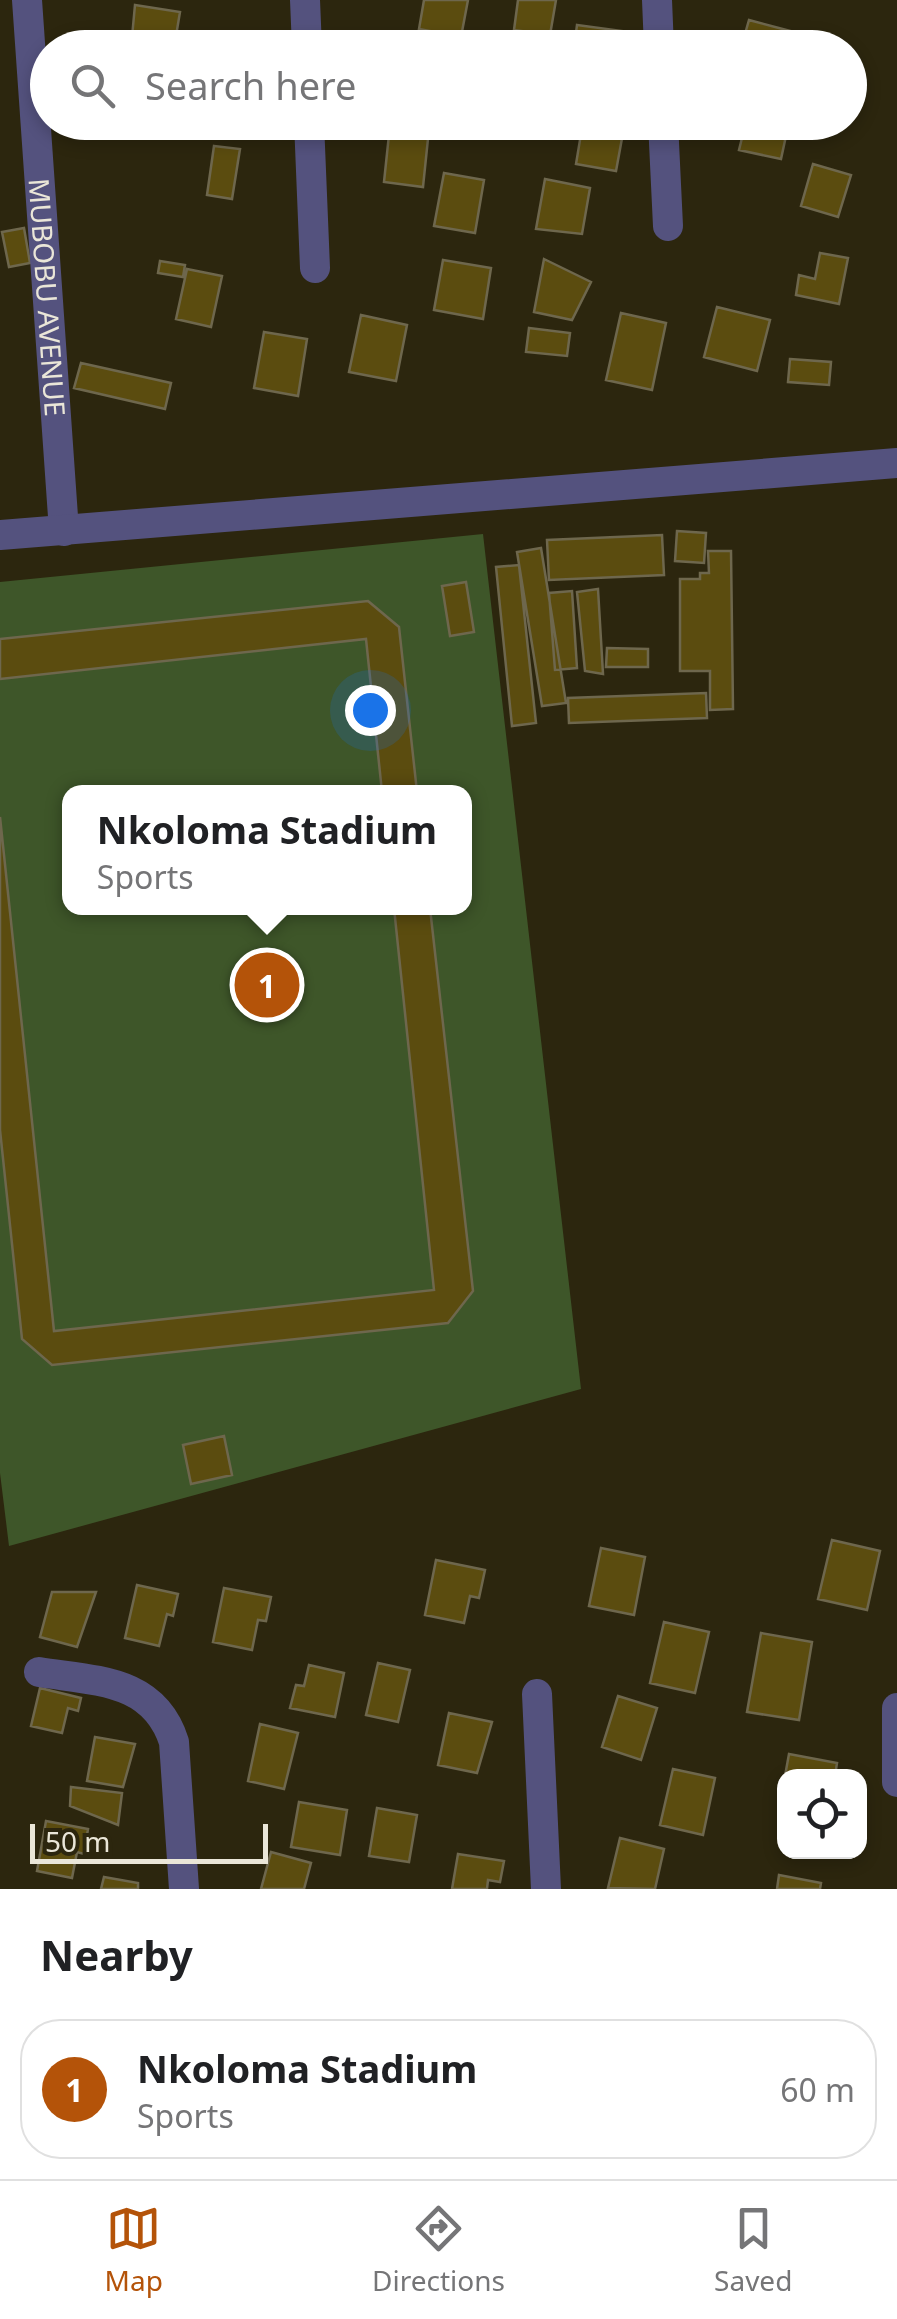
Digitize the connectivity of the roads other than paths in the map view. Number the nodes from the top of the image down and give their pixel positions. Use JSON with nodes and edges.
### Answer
{"nodes":[{"id":1,"x":27,"y":0,"type":"edge"},
{"id":2,"x":305,"y":0,"type":"edge"},
{"id":3,"x":657,"y":0,"type":"edge"},
{"id":4,"x":306,"y":30,"type":"edge"},
{"id":5,"x":659,"y":30,"type":"edge"},
{"id":6,"x":30,"y":43,"type":"edge"},
{"id":7,"x":37,"y":140,"type":"edge"},
{"id":8,"x":311,"y":140,"type":"edge"},
{"id":9,"x":664,"y":140,"type":"edge"},
{"id":10,"x":668,"y":226,"type":"dead end"},
{"id":11,"x":315,"y":268,"type":"dead end"},
{"id":12,"x":897,"y":463,"type":"edge"},
{"id":13,"x":64,"y":532,"type":"junction"},
{"id":14,"x":0,"y":535,"type":"edge"},
{"id":15,"x":40,"y":1672,"type":"dead end"},
{"id":16,"x":537,"y":1694,"type":"dead end"},
{"id":17,"x":897,"y":1708,"type":"edge"},
{"id":18,"x":897,"y":1782,"type":"edge"},
{"id":19,"x":184,"y":1889,"type":"edge"},
{"id":20,"x":546,"y":1889,"type":"edge"}],
"edges":[{"from":1,"to":6,"type":"street","name":"MUBOBU AVENUE"},
{"from":2,"to":4,"type":"street"},
{"from":3,"to":5,"type":"street"},
{"from":7,"to":13,"type":"street","name":"MUBOBU AVENUE"},
{"from":8,"to":11,"type":"street"},
{"from":9,"to":10,"type":"street"},
{"from":12,"to":13,"type":"street"},
{"from":13,"to":14,"type":"street"},
{"from":15,"to":19,"type":"street"},
{"from":16,"to":20,"type":"street"},
{"from":17,"to":18,"type":"street"}]}
